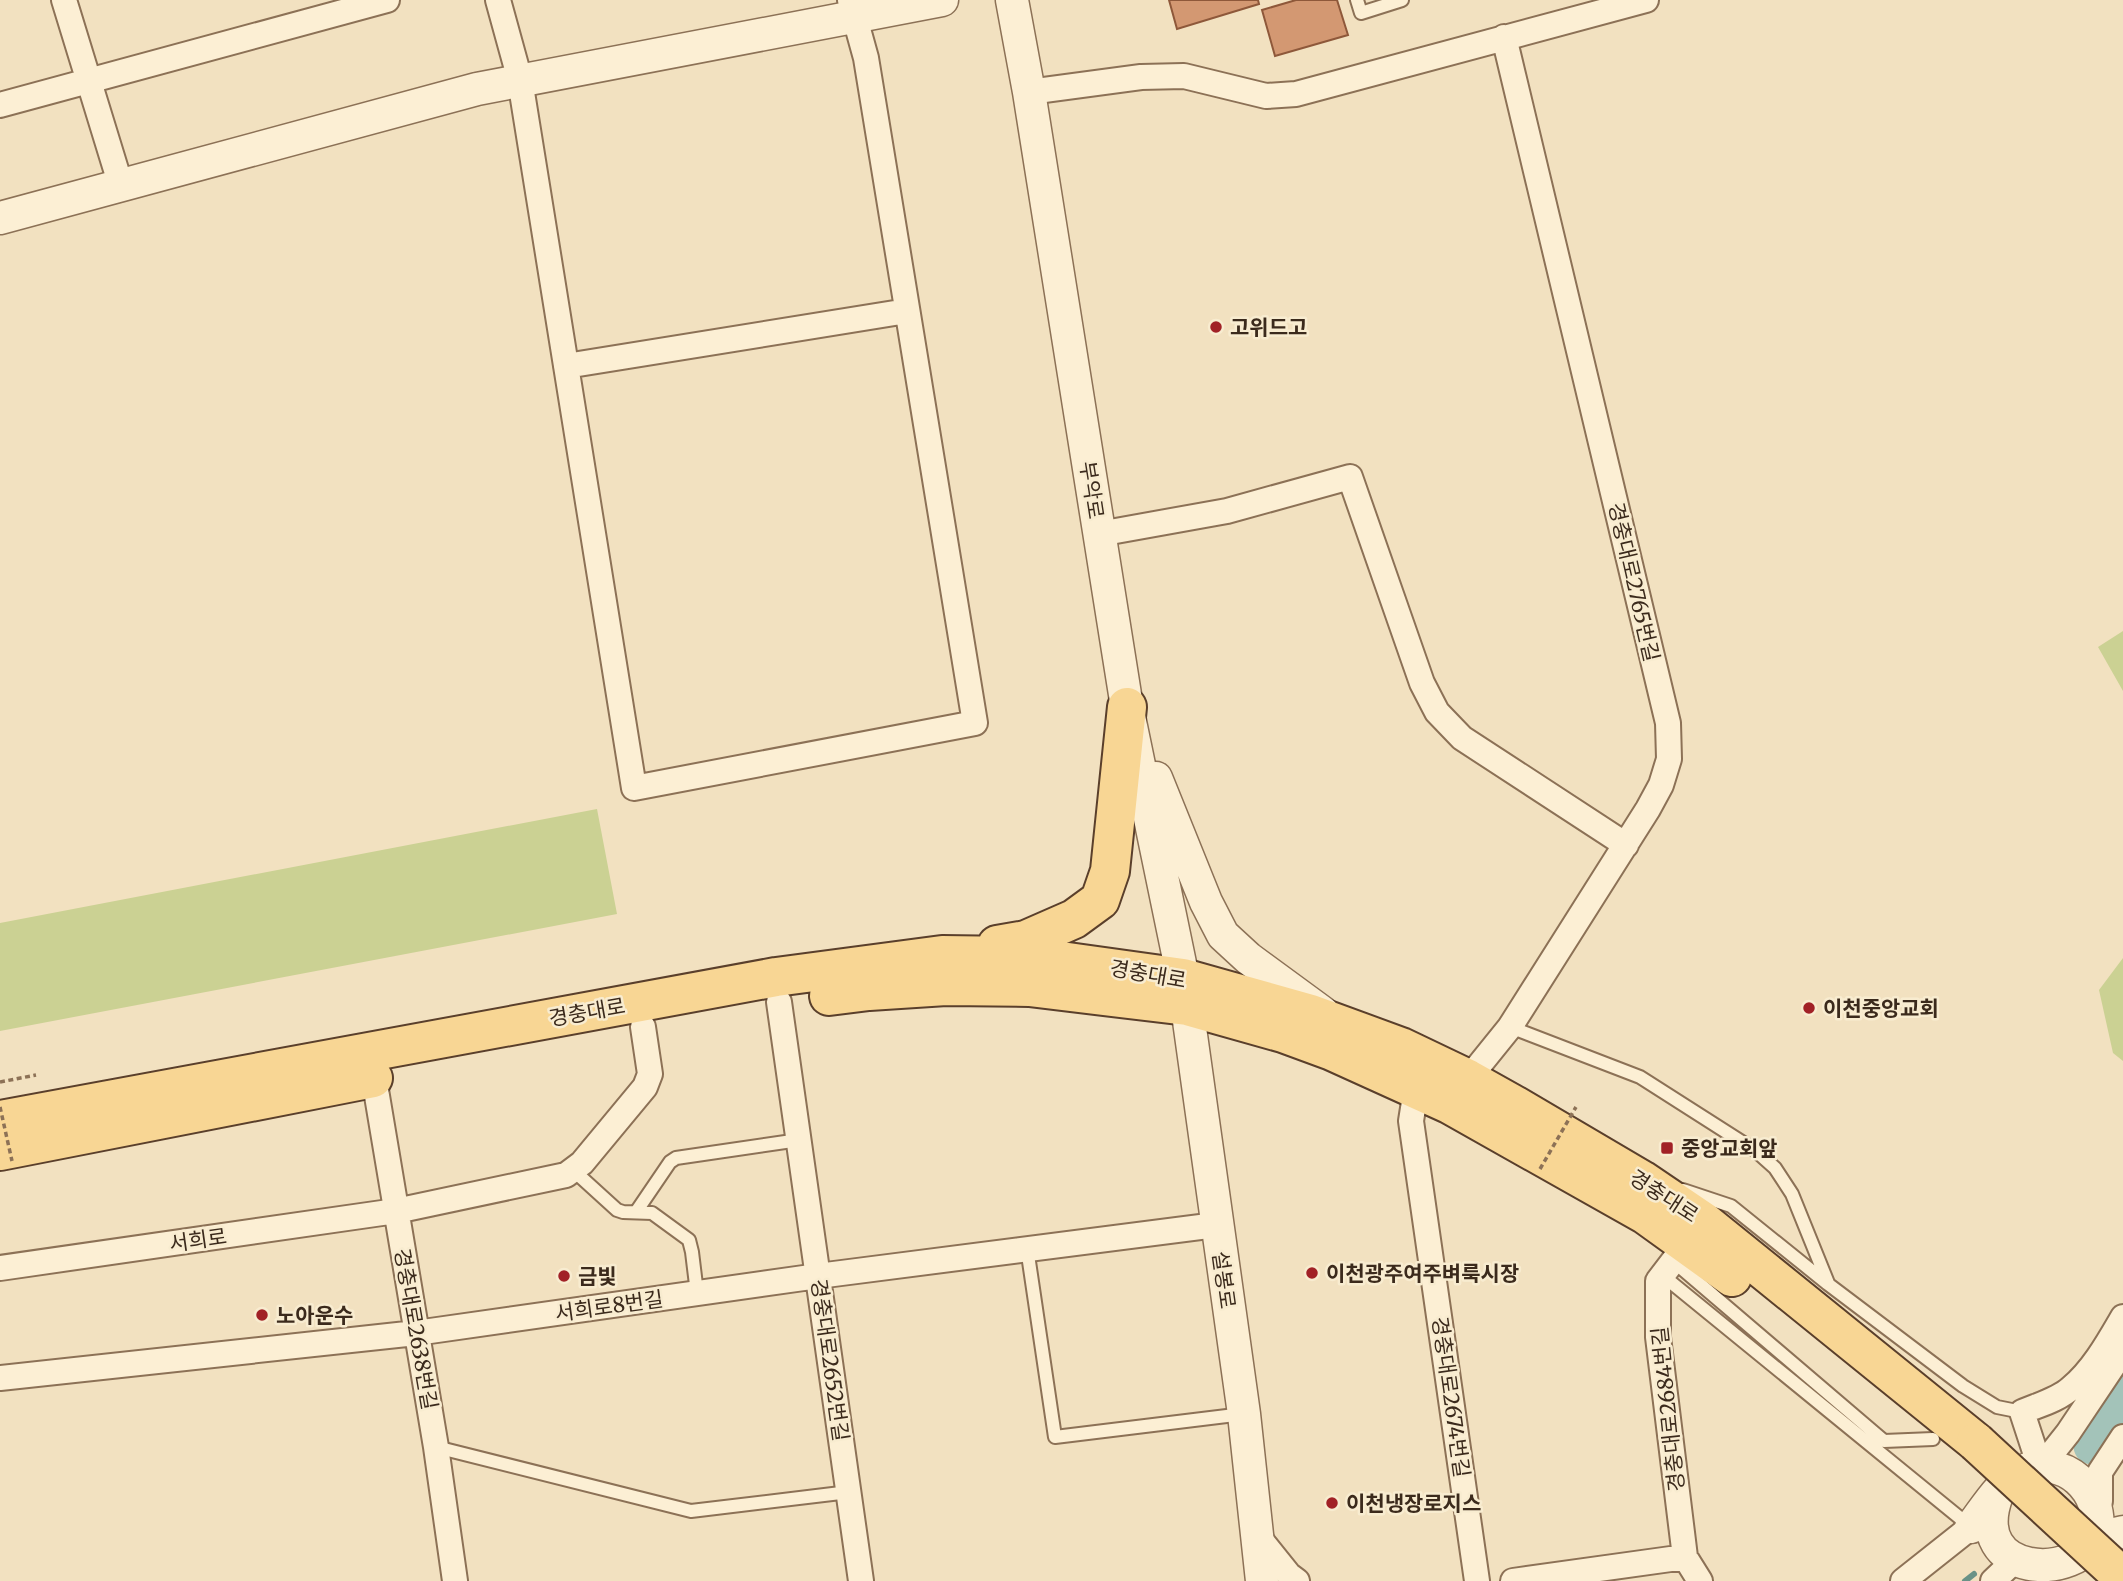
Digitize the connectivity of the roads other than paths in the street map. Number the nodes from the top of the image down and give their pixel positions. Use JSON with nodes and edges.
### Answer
{"nodes":[{"id":1,"x":64,"y":0,"type":"edge"},
{"id":2,"x":387,"y":0,"type":"edge"},
{"id":3,"x":498,"y":0,"type":"edge"},
{"id":4,"x":942,"y":0,"type":"edge"},
{"id":5,"x":1012,"y":0,"type":"edge"},
{"id":6,"x":1357,"y":0,"type":"edge"},
{"id":7,"x":1402,"y":0,"type":"edge"},
{"id":8,"x":1646,"y":0,"type":"edge"},
{"id":9,"x":852,"y":8,"type":"edge"},
{"id":10,"x":1504,"y":37,"type":"junction"},
{"id":11,"x":520,"y":80,"type":"junction"},
{"id":12,"x":89,"y":81,"type":"junction"},
{"id":13,"x":1029,"y":92,"type":"junction"},
{"id":14,"x":0,"y":105,"type":"edge"},
{"id":15,"x":121,"y":186,"type":"junction"},
{"id":16,"x":0,"y":218,"type":"edge"},
{"id":17,"x":907,"y":312,"type":"junction"},
{"id":18,"x":566,"y":366,"type":"junction"},
{"id":19,"x":1099,"y":534,"type":"junction"},
{"id":20,"x":1127,"y":707,"type":"junction"},
{"id":21,"x":1626,"y":845,"type":"junction"},
{"id":22,"x":942,"y":955,"type":"junction"},
{"id":23,"x":1185,"y":992,"type":"junction"},
{"id":24,"x":779,"y":1002,"type":"junction"},
{"id":25,"x":1338,"y":1024,"type":"junction"},
{"id":26,"x":643,"y":1027,"type":"junction"},
{"id":27,"x":1510,"y":1027,"type":"junction"},
{"id":28,"x":373,"y":1078,"type":"junction"},
{"id":29,"x":1468,"y":1079,"type":"junction"},
{"id":30,"x":1416,"y":1089,"type":"junction"},
{"id":31,"x":0,"y":1120,"type":"edge"},
{"id":32,"x":799,"y":1140,"type":"junction"},
{"id":33,"x":6,"y":1156,"type":"edge"},
{"id":34,"x":573,"y":1170,"type":"junction"},
{"id":35,"x":1627,"y":1172,"type":"junction"},
{"id":36,"x":396,"y":1211,"type":"junction"},
{"id":37,"x":636,"y":1212,"type":"junction"},
{"id":38,"x":1216,"y":1225,"type":"junction"},
{"id":39,"x":1027,"y":1248,"type":"junction"},
{"id":40,"x":1674,"y":1260,"type":"junction"},
{"id":41,"x":0,"y":1268,"type":"edge"},
{"id":42,"x":818,"y":1276,"type":"junction"},
{"id":43,"x":1828,"y":1284,"type":"junction"},
{"id":44,"x":697,"y":1293,"type":"junction"},
{"id":45,"x":2123,"y":1317,"type":"edge"},
{"id":46,"x":416,"y":1334,"type":"junction"},
{"id":47,"x":2123,"y":1351,"type":"edge"},
{"id":48,"x":0,"y":1378,"type":"edge"},
{"id":49,"x":2022,"y":1412,"type":"junction"},
{"id":50,"x":1244,"y":1414,"type":"junction"},
{"id":51,"x":2123,"y":1437,"type":"edge"},
{"id":52,"x":1955,"y":1446,"type":"junction"},
{"id":53,"x":436,"y":1447,"type":"junction"},
{"id":54,"x":2040,"y":1467,"type":"junction"},
{"id":55,"x":849,"y":1492,"type":"junction"},
{"id":56,"x":1997,"y":1495,"type":"junction"},
{"id":57,"x":2105,"y":1504,"type":"edge"},
{"id":58,"x":1970,"y":1527,"type":"junction"},
{"id":59,"x":1256,"y":1534,"type":"junction"},
{"id":60,"x":2109,"y":1535,"type":"edge"},
{"id":61,"x":1685,"y":1557,"type":"junction"},
{"id":62,"x":2010,"y":1573,"type":"edge"},
{"id":63,"x":2111,"y":1577,"type":"edge"},
{"id":64,"x":455,"y":1581,"type":"edge"},
{"id":65,"x":861,"y":1581,"type":"edge"},
{"id":66,"x":1242,"y":1581,"type":"edge"},
{"id":67,"x":1262,"y":1581,"type":"edge"},
{"id":68,"x":1297,"y":1581,"type":"edge"},
{"id":69,"x":1477,"y":1581,"type":"edge"},
{"id":70,"x":1513,"y":1581,"type":"edge"},
{"id":71,"x":1700,"y":1581,"type":"edge"},
{"id":72,"x":1903,"y":1581,"type":"edge"}],
"edges":[{"from":1,"to":12,"type":"street"},
{"from":2,"to":12,"type":"street"},
{"from":3,"to":11,"type":"street"},
{"from":4,"to":9,"type":"street"},
{"from":5,"to":13,"type":"street","name":"부악로"},
{"from":6,"to":7,"type":"lane"},
{"from":8,"to":10,"type":"street"},
{"from":9,"to":11,"type":"street"},
{"from":9,"to":17,"type":"street"},
{"from":10,"to":13,"type":"street"},
{"from":10,"to":21,"type":"street","name":"경충대로2765번길"},
{"from":11,"to":15,"type":"street"},
{"from":11,"to":18,"type":"street"},
{"from":12,"to":14,"type":"street"},
{"from":12,"to":15,"type":"street"},
{"from":13,"to":19,"type":"street","name":"부악로"},
{"from":15,"to":16,"type":"street"},
{"from":17,"to":18,"type":"street"},
{"from":17,"to":18,"type":"street"},
{"from":19,"to":20,"type":"street","name":"부악로"},
{"from":19,"to":21,"type":"street"},
{"from":20,"to":22,"type":"main road"},
{"from":20,"to":23,"type":"street","name":"부악로"},
{"from":20,"to":25,"type":"street"},
{"from":21,"to":27,"type":"street","name":"경충대로2765번길"},
{"from":22,"to":23,"type":"main road","name":"경충대로"},
{"from":22,"to":31,"type":"main road","name":"경충대로"},
{"from":23,"to":24,"type":"main road","name":"경충대로"},
{"from":23,"to":25,"type":"main road","name":"경충대로"},
{"from":23,"to":30,"type":"main road","name":"경충대로"},
{"from":23,"to":38,"type":"street","name":"설봉로"},
{"from":24,"to":26,"type":"main road","name":"경충대로"},
{"from":24,"to":32,"type":"street","name":"경충대로2652번길"},
{"from":25,"to":29,"type":"main road","name":"경충대로"},
{"from":26,"to":28,"type":"main road","name":"경충대로"},
{"from":26,"to":34,"type":"street"},
{"from":27,"to":29,"type":"street","name":"경충대로2765번길"},
{"from":27,"to":43,"type":"lane"},
{"from":28,"to":33,"type":"main road","name":"경충대로"},
{"from":28,"to":36,"type":"street","name":"경충대로2638번길"},
{"from":29,"to":35,"type":"main road","name":"경충대로"},
{"from":30,"to":40,"type":"main road","name":"경충대로"},
{"from":30,"to":69,"type":"street","name":"경충대로2674번길"},
{"from":32,"to":37,"type":"lane"},
{"from":32,"to":42,"type":"street","name":"경충대로2652번길"},
{"from":34,"to":36,"type":"street"},
{"from":34,"to":37,"type":"lane"},
{"from":35,"to":43,"type":"lane"},
{"from":35,"to":52,"type":"main road","name":"경충대로"},
{"from":36,"to":41,"type":"street","name":"서희로"},
{"from":36,"to":46,"type":"street","name":"경충대로2638번길"},
{"from":37,"to":44,"type":"lane"},
{"from":38,"to":39,"type":"street","name":"서희로8번길"},
{"from":38,"to":50,"type":"street","name":"설봉로"},
{"from":39,"to":42,"type":"street","name":"서희로8번길"},
{"from":39,"to":50,"type":"lane"},
{"from":40,"to":52,"type":"main road","name":"경충대로"},
{"from":40,"to":58,"type":"lane"},
{"from":40,"to":61,"type":"street","name":"경충대로2684번길"},
{"from":42,"to":44,"type":"street","name":"서희로8번길"},
{"from":42,"to":55,"type":"street","name":"경충대로2652번길"},
{"from":43,"to":49,"type":"lane"},
{"from":44,"to":46,"type":"street","name":"서희로8번길"},
{"from":45,"to":49,"type":"street"},
{"from":46,"to":48,"type":"street","name":"서희로8번길"},
{"from":46,"to":53,"type":"street","name":"경충대로2638번길"},
{"from":47,"to":54,"type":"street"},
{"from":49,"to":54,"type":"street"},
{"from":50,"to":59,"type":"street","name":"설봉로"},
{"from":51,"to":57,"type":"street"},
{"from":52,"to":63,"type":"main road","name":"경충대로","bridge":true},
{"from":53,"to":55,"type":"lane"},
{"from":53,"to":64,"type":"street","name":"경충대로2638번길"},
{"from":54,"to":56,"type":"street"},
{"from":54,"to":57,"type":"street"},
{"from":55,"to":65,"type":"street","name":"경충대로2652번길"},
{"from":56,"to":58,"type":"street"},
{"from":56,"to":62,"type":"street"},
{"from":57,"to":60,"type":"street"},
{"from":58,"to":72,"type":"street"},
{"from":59,"to":66,"type":"street"},
{"from":59,"to":67,"type":"street","name":"설봉로"},
{"from":59,"to":68,"type":"street"},
{"from":60,"to":62,"type":"street"},
{"from":61,"to":70,"type":"street"},
{"from":61,"to":71,"type":"street","name":"경충대로2684번길"}]}
